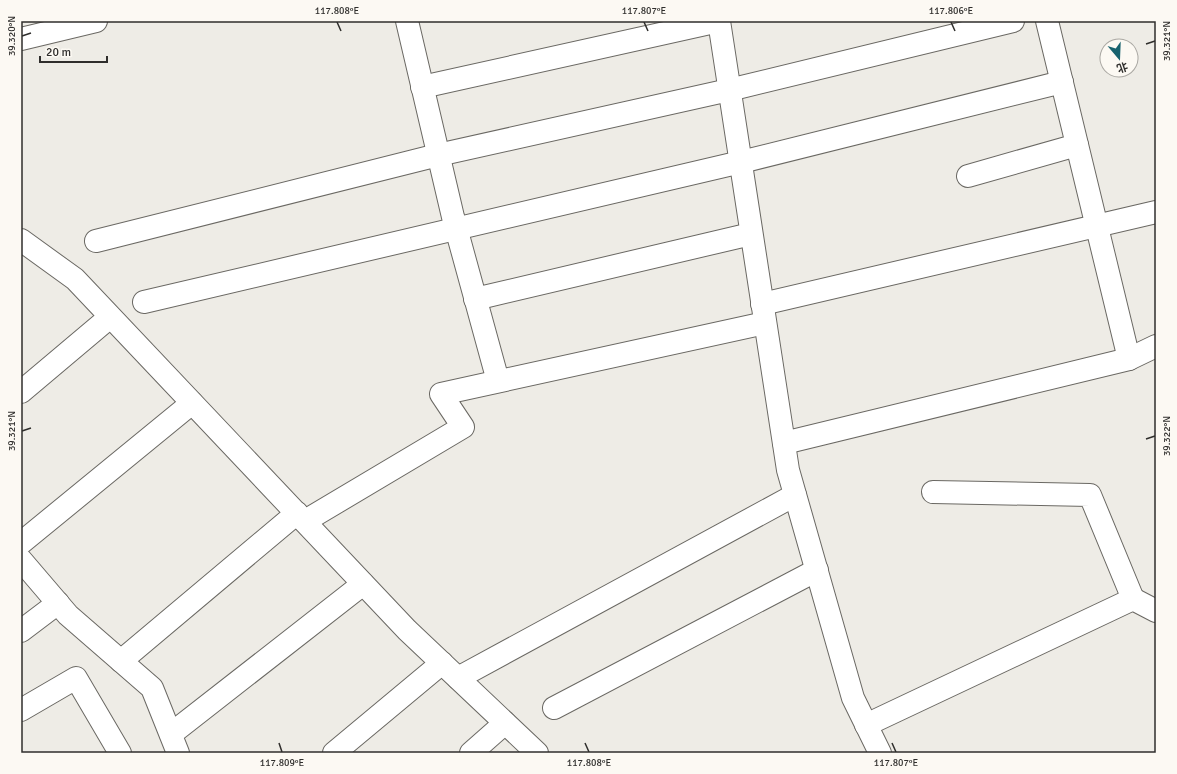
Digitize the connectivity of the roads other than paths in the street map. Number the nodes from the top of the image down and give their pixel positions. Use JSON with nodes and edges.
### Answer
{"nodes":[{"id":1,"x":96,"y":21,"type":"edge"},
{"id":2,"x":407,"y":21,"type":"edge"},
{"id":3,"x":719,"y":21,"type":"edge"},
{"id":4,"x":1013,"y":21,"type":"edge"},
{"id":5,"x":1047,"y":21,"type":"edge"},
{"id":6,"x":21,"y":39,"type":"edge"},
{"id":7,"x":1062,"y":82,"type":"junction"},
{"id":8,"x":422,"y":87,"type":"junction"},
{"id":9,"x":729,"y":90,"type":"junction"},
{"id":10,"x":1077,"y":146,"type":"junction"},
{"id":11,"x":438,"y":155,"type":"junction"},
{"id":12,"x":740,"y":162,"type":"junction"},
{"id":13,"x":968,"y":176,"type":"dead end"},
{"id":14,"x":1156,"y":212,"type":"edge"},
{"id":15,"x":1097,"y":226,"type":"junction"},
{"id":16,"x":456,"y":229,"type":"junction"},
{"id":17,"x":751,"y":234,"type":"junction"},
{"id":18,"x":96,"y":241,"type":"dead end"},
{"id":19,"x":23,"y":245,"type":"edge"},
{"id":20,"x":475,"y":299,"type":"junction"},
{"id":21,"x":144,"y":302,"type":"dead end"},
{"id":22,"x":764,"y":314,"type":"junction"},
{"id":23,"x":110,"y":317,"type":"junction"},
{"id":24,"x":1156,"y":346,"type":"edge"},
{"id":25,"x":1129,"y":359,"type":"junction"},
{"id":26,"x":498,"y":381,"type":"junction"},
{"id":27,"x":21,"y":392,"type":"edge"},
{"id":28,"x":192,"y":403,"type":"junction"},
{"id":29,"x":784,"y":443,"type":"junction"},
{"id":30,"x":933,"y":492,"type":"dead end"},
{"id":31,"x":795,"y":495,"type":"junction"},
{"id":32,"x":301,"y":517,"type":"junction"},
{"id":33,"x":21,"y":543,"type":"edge"},
{"id":34,"x":21,"y":560,"type":"edge"},
{"id":35,"x":817,"y":570,"type":"junction"},
{"id":36,"x":363,"y":584,"type":"junction"},
{"id":37,"x":1133,"y":599,"type":"junction"},
{"id":38,"x":58,"y":603,"type":"junction"},
{"id":39,"x":1156,"y":611,"type":"edge"},
{"id":40,"x":21,"y":631,"type":"edge"},
{"id":41,"x":121,"y":661,"type":"junction"},
{"id":42,"x":442,"y":663,"type":"junction"},
{"id":43,"x":458,"y":678,"type":"junction"},
{"id":44,"x":554,"y":708,"type":"dead end"},
{"id":45,"x":21,"y":710,"type":"edge"},
{"id":46,"x":505,"y":723,"type":"junction"},
{"id":47,"x":866,"y":725,"type":"junction"},
{"id":48,"x":175,"y":744,"type":"edge"},
{"id":49,"x":120,"y":753,"type":"edge"},
{"id":50,"x":334,"y":753,"type":"edge"},
{"id":51,"x":471,"y":753,"type":"edge"},
{"id":52,"x":538,"y":753,"type":"edge"},
{"id":53,"x":880,"y":753,"type":"edge"}],
"edges":[{"from":1,"to":6,"type":"street"},
{"from":2,"to":8,"type":"street"},
{"from":3,"to":8,"type":"street"},
{"from":3,"to":9,"type":"street"},
{"from":4,"to":9,"type":"street"},
{"from":5,"to":7,"type":"street"},
{"from":7,"to":10,"type":"street"},
{"from":7,"to":12,"type":"street"},
{"from":8,"to":11,"type":"street"},
{"from":9,"to":11,"type":"street"},
{"from":9,"to":12,"type":"street"},
{"from":10,"to":13,"type":"street"},
{"from":10,"to":15,"type":"street"},
{"from":11,"to":16,"type":"street"},
{"from":11,"to":18,"type":"street"},
{"from":12,"to":16,"type":"street"},
{"from":12,"to":17,"type":"street"},
{"from":14,"to":15,"type":"street"},
{"from":15,"to":22,"type":"street"},
{"from":15,"to":25,"type":"street"},
{"from":16,"to":20,"type":"street"},
{"from":16,"to":21,"type":"street"},
{"from":17,"to":20,"type":"street"},
{"from":17,"to":22,"type":"street"},
{"from":19,"to":23,"type":"street"},
{"from":20,"to":26,"type":"street"},
{"from":22,"to":26,"type":"street"},
{"from":22,"to":29,"type":"street"},
{"from":23,"to":27,"type":"street"},
{"from":23,"to":28,"type":"street"},
{"from":24,"to":25,"type":"street"},
{"from":25,"to":29,"type":"street"},
{"from":26,"to":32,"type":"street"},
{"from":28,"to":32,"type":"street"},
{"from":28,"to":33,"type":"street"},
{"from":29,"to":31,"type":"street"},
{"from":30,"to":37,"type":"street"},
{"from":31,"to":35,"type":"street"},
{"from":31,"to":43,"type":"street"},
{"from":32,"to":36,"type":"street"},
{"from":32,"to":41,"type":"street"},
{"from":34,"to":38,"type":"street"},
{"from":35,"to":44,"type":"street"},
{"from":35,"to":47,"type":"street"},
{"from":36,"to":42,"type":"street"},
{"from":36,"to":48,"type":"street"},
{"from":37,"to":39,"type":"street"},
{"from":37,"to":47,"type":"street"},
{"from":38,"to":40,"type":"street"},
{"from":38,"to":41,"type":"street"},
{"from":41,"to":48,"type":"street"},
{"from":42,"to":43,"type":"street"},
{"from":42,"to":50,"type":"street"},
{"from":43,"to":46,"type":"street"},
{"from":45,"to":49,"type":"street"},
{"from":46,"to":51,"type":"street"},
{"from":46,"to":52,"type":"street"},
{"from":47,"to":53,"type":"street"}]}
